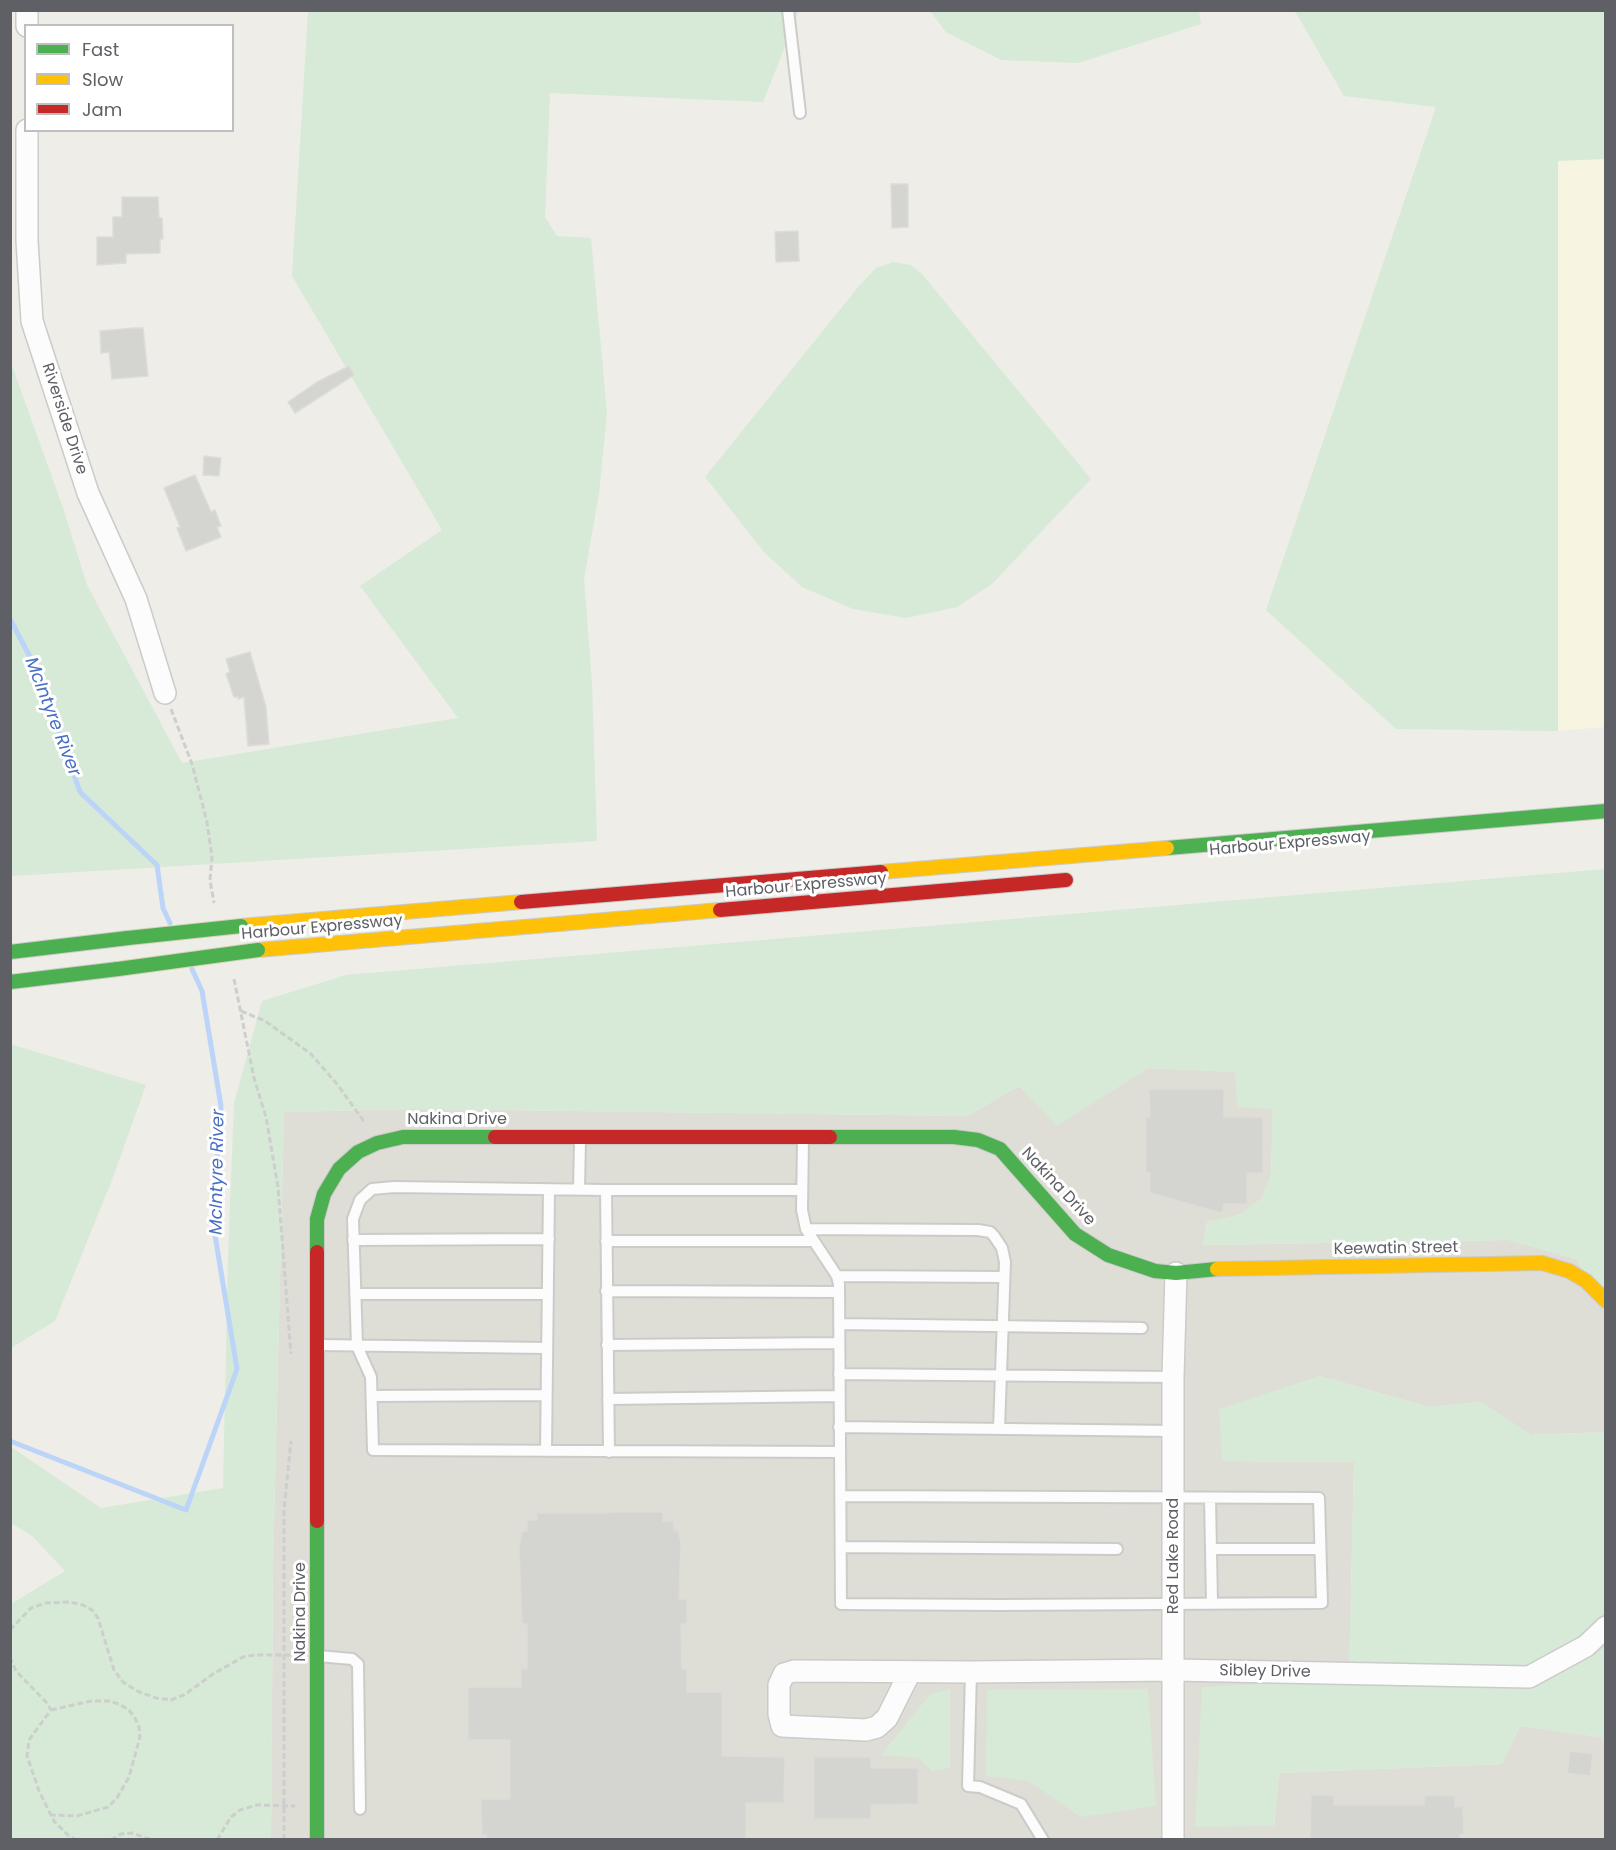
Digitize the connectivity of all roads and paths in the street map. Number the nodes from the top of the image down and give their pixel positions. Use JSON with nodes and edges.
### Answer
{"nodes":[{"id":1,"x":788,"y":10,"type":"edge"},
{"id":2,"x":800,"y":113,"type":"dead end"},
{"id":3,"x":27,"y":132,"type":"edge"},
{"id":4,"x":165,"y":693,"type":"joint"},
{"id":5,"x":1605,"y":811,"type":"edge"},
{"id":6,"x":1077,"y":879,"type":"dead end"},
{"id":7,"x":215,"y":908,"type":"dead end"},
{"id":8,"x":10,"y":952,"type":"edge"},
{"id":9,"x":232,"y":974,"type":"dead end"},
{"id":10,"x":10,"y":982,"type":"edge"},
{"id":11,"x":241,"y":1011,"type":"junction"},
{"id":12,"x":580,"y":1137,"type":"junction"},
{"id":13,"x":803,"y":1137,"type":"junction"},
{"id":14,"x":376,"y":1143,"type":"junction"},
{"id":15,"x":549,"y":1190,"type":"junction"},
{"id":16,"x":579,"y":1190,"type":"junction"},
{"id":17,"x":606,"y":1190,"type":"junction"},
{"id":18,"x":801,"y":1190,"type":"junction"},
{"id":19,"x":806,"y":1229,"type":"junction"},
{"id":20,"x":549,"y":1239,"type":"junction"},
{"id":21,"x":353,"y":1240,"type":"junction"},
{"id":22,"x":606,"y":1241,"type":"junction"},
{"id":23,"x":814,"y":1241,"type":"junction"},
{"id":24,"x":1176,"y":1274,"type":"junction"},
{"id":25,"x":837,"y":1276,"type":"junction"},
{"id":26,"x":1004,"y":1277,"type":"junction"},
{"id":27,"x":606,"y":1292,"type":"junction"},
{"id":28,"x":839,"y":1292,"type":"junction"},
{"id":29,"x":355,"y":1294,"type":"junction"},
{"id":30,"x":548,"y":1294,"type":"junction"},
{"id":31,"x":1605,"y":1301,"type":"edge"},
{"id":32,"x":839,"y":1324,"type":"junction"},
{"id":33,"x":1002,"y":1327,"type":"junction"},
{"id":34,"x":1142,"y":1328,"type":"dead end"},
{"id":35,"x":839,"y":1343,"type":"junction"},
{"id":36,"x":317,"y":1345,"type":"junction"},
{"id":37,"x":607,"y":1345,"type":"junction"},
{"id":38,"x":357,"y":1346,"type":"junction"},
{"id":39,"x":547,"y":1348,"type":"junction"},
{"id":40,"x":292,"y":1358,"type":"dead end"},
{"id":41,"x":839,"y":1374,"type":"junction"},
{"id":42,"x":1000,"y":1375,"type":"junction"},
{"id":43,"x":1173,"y":1377,"type":"junction"},
{"id":44,"x":546,"y":1395,"type":"junction"},
{"id":45,"x":372,"y":1396,"type":"junction"},
{"id":46,"x":839,"y":1396,"type":"junction"},
{"id":47,"x":608,"y":1399,"type":"junction"},
{"id":48,"x":839,"y":1427,"type":"junction"},
{"id":49,"x":999,"y":1429,"type":"junction"},
{"id":50,"x":1174,"y":1431,"type":"junction"},
{"id":51,"x":291,"y":1439,"type":"dead end"},
{"id":52,"x":546,"y":1451,"type":"junction"},
{"id":53,"x":609,"y":1452,"type":"junction"},
{"id":54,"x":840,"y":1452,"type":"junction"},
{"id":55,"x":841,"y":1496,"type":"junction"},
{"id":56,"x":1174,"y":1499,"type":"junction"},
{"id":57,"x":1210,"y":1499,"type":"junction"},
{"id":58,"x":841,"y":1547,"type":"junction"},
{"id":59,"x":1116,"y":1549,"type":"dead end"},
{"id":60,"x":1212,"y":1549,"type":"junction"},
{"id":61,"x":1320,"y":1550,"type":"junction"},
{"id":62,"x":1174,"y":1602,"type":"junction"},
{"id":63,"x":1212,"y":1602,"type":"junction"},
{"id":64,"x":1605,"y":1627,"type":"edge"},
{"id":65,"x":10,"y":1630,"type":"edge"},
{"id":66,"x":284,"y":1655,"type":"junction"},
{"id":67,"x":318,"y":1656,"type":"junction"},
{"id":68,"x":10,"y":1657,"type":"edge"},
{"id":69,"x":1174,"y":1671,"type":"junction"},
{"id":70,"x":910,"y":1672,"type":"junction"},
{"id":71,"x":971,"y":1672,"type":"junction"},
{"id":72,"x":51,"y":1710,"type":"junction"},
{"id":73,"x":284,"y":1805,"type":"junction"},
{"id":74,"x":318,"y":1808,"type":"junction"},
{"id":75,"x":360,"y":1809,"type":"dead end"},
{"id":76,"x":51,"y":1815,"type":"junction"},
{"id":77,"x":76,"y":1839,"type":"edge"},
{"id":78,"x":111,"y":1839,"type":"edge"},
{"id":79,"x":153,"y":1839,"type":"edge"},
{"id":80,"x":217,"y":1839,"type":"edge"},
{"id":81,"x":284,"y":1839,"type":"edge"},
{"id":82,"x":317,"y":1839,"type":"edge"},
{"id":83,"x":1043,"y":1839,"type":"edge"},
{"id":84,"x":1173,"y":1839,"type":"edge"}],
"edges":[{"from":1,"to":2,"type":"lane"},
{"from":3,"to":4,"type":"street","name":"Riverside Drive"},
{"from":4,"to":7,"type":"path"},
{"from":5,"to":8,"type":"main road","name":"Harbour Expressway","bridge":true},
{"from":6,"to":10,"type":"main road","name":"Harbour Expressway","bridge":true},
{"from":9,"to":11,"type":"path"},
{"from":11,"to":14,"type":"path"},
{"from":11,"to":40,"type":"path"},
{"from":12,"to":13,"type":"main road","name":"Nakina Drive"},
{"from":12,"to":14,"type":"main road","name":"Nakina Drive"},
{"from":12,"to":16,"type":"lane"},
{"from":13,"to":18,"type":"lane"},
{"from":13,"to":24,"type":"main road","name":"Nakina Drive"},
{"from":14,"to":36,"type":"main road","name":"Nakina Drive"},
{"from":15,"to":16,"type":"lane"},
{"from":15,"to":20,"type":"lane"},
{"from":15,"to":21,"type":"lane"},
{"from":16,"to":17,"type":"lane"},
{"from":17,"to":18,"type":"lane"},
{"from":17,"to":22,"type":"lane"},
{"from":18,"to":19,"type":"lane"},
{"from":19,"to":23,"type":"lane"},
{"from":19,"to":26,"type":"lane"},
{"from":20,"to":21,"type":"lane"},
{"from":20,"to":30,"type":"lane"},
{"from":21,"to":29,"type":"lane"},
{"from":22,"to":23,"type":"lane"},
{"from":22,"to":27,"type":"lane"},
{"from":23,"to":25,"type":"lane"},
{"from":24,"to":31,"type":"main road","name":"Keewatin Street"},
{"from":24,"to":43,"type":"street","name":"Red Lake Road"},
{"from":25,"to":26,"type":"lane"},
{"from":25,"to":28,"type":"lane"},
{"from":26,"to":33,"type":"lane"},
{"from":27,"to":28,"type":"lane"},
{"from":27,"to":37,"type":"lane"},
{"from":28,"to":32,"type":"lane"},
{"from":29,"to":30,"type":"lane"},
{"from":29,"to":38,"type":"lane"},
{"from":30,"to":39,"type":"lane"},
{"from":32,"to":33,"type":"lane"},
{"from":32,"to":35,"type":"lane"},
{"from":33,"to":34,"type":"lane"},
{"from":33,"to":42,"type":"lane"},
{"from":35,"to":37,"type":"lane"},
{"from":35,"to":41,"type":"lane"},
{"from":36,"to":38,"type":"lane"},
{"from":36,"to":67,"type":"main road","name":"Nakina Drive"},
{"from":37,"to":47,"type":"lane"},
{"from":38,"to":39,"type":"lane"},
{"from":38,"to":45,"type":"lane"},
{"from":39,"to":44,"type":"lane"},
{"from":41,"to":42,"type":"lane"},
{"from":41,"to":46,"type":"lane"},
{"from":42,"to":43,"type":"lane"},
{"from":42,"to":49,"type":"lane"},
{"from":43,"to":50,"type":"street","name":"Red Lake Road"},
{"from":44,"to":45,"type":"lane"},
{"from":44,"to":52,"type":"lane"},
{"from":45,"to":52,"type":"lane"},
{"from":46,"to":47,"type":"lane"},
{"from":46,"to":48,"type":"lane"},
{"from":47,"to":53,"type":"lane"},
{"from":48,"to":49,"type":"lane"},
{"from":48,"to":54,"type":"lane"},
{"from":49,"to":50,"type":"lane"},
{"from":50,"to":56,"type":"street","name":"Red Lake Road"},
{"from":51,"to":66,"type":"path"},
{"from":52,"to":53,"type":"lane"},
{"from":53,"to":54,"type":"lane"},
{"from":54,"to":55,"type":"lane"},
{"from":55,"to":56,"type":"lane"},
{"from":55,"to":58,"type":"lane"},
{"from":56,"to":57,"type":"lane"},
{"from":56,"to":62,"type":"street","name":"Red Lake Road"},
{"from":57,"to":60,"type":"lane"},
{"from":57,"to":61,"type":"lane"},
{"from":58,"to":59,"type":"lane"},
{"from":58,"to":62,"type":"lane"},
{"from":60,"to":61,"type":"lane"},
{"from":60,"to":63,"type":"lane"},
{"from":61,"to":63,"type":"lane"},
{"from":62,"to":63,"type":"lane"},
{"from":62,"to":69,"type":"street","name":"Red Lake Road"},
{"from":64,"to":69,"type":"street","name":"Sibley Drive"},
{"from":65,"to":66,"type":"path"},
{"from":66,"to":67,"type":"path"},
{"from":66,"to":73,"type":"path"},
{"from":67,"to":74,"type":"main road","name":"Nakina Drive"},
{"from":67,"to":75,"type":"lane"},
{"from":68,"to":72,"type":"path"},
{"from":69,"to":71,"type":"street","name":"Sibley Drive"},
{"from":69,"to":84,"type":"street","name":"Red Lake Road"},
{"from":70,"to":70,"type":"street","name":"Sibley Drive"},
{"from":70,"to":71,"type":"street","name":"Sibley Drive"},
{"from":71,"to":83,"type":"lane"},
{"from":72,"to":76,"type":"path"},
{"from":72,"to":76,"type":"path"},
{"from":73,"to":74,"type":"path"},
{"from":73,"to":80,"type":"path"},
{"from":73,"to":81,"type":"path"},
{"from":74,"to":82,"type":"main road","name":"Nakina Drive"},
{"from":76,"to":77,"type":"path"},
{"from":78,"to":79,"type":"path"}]}
